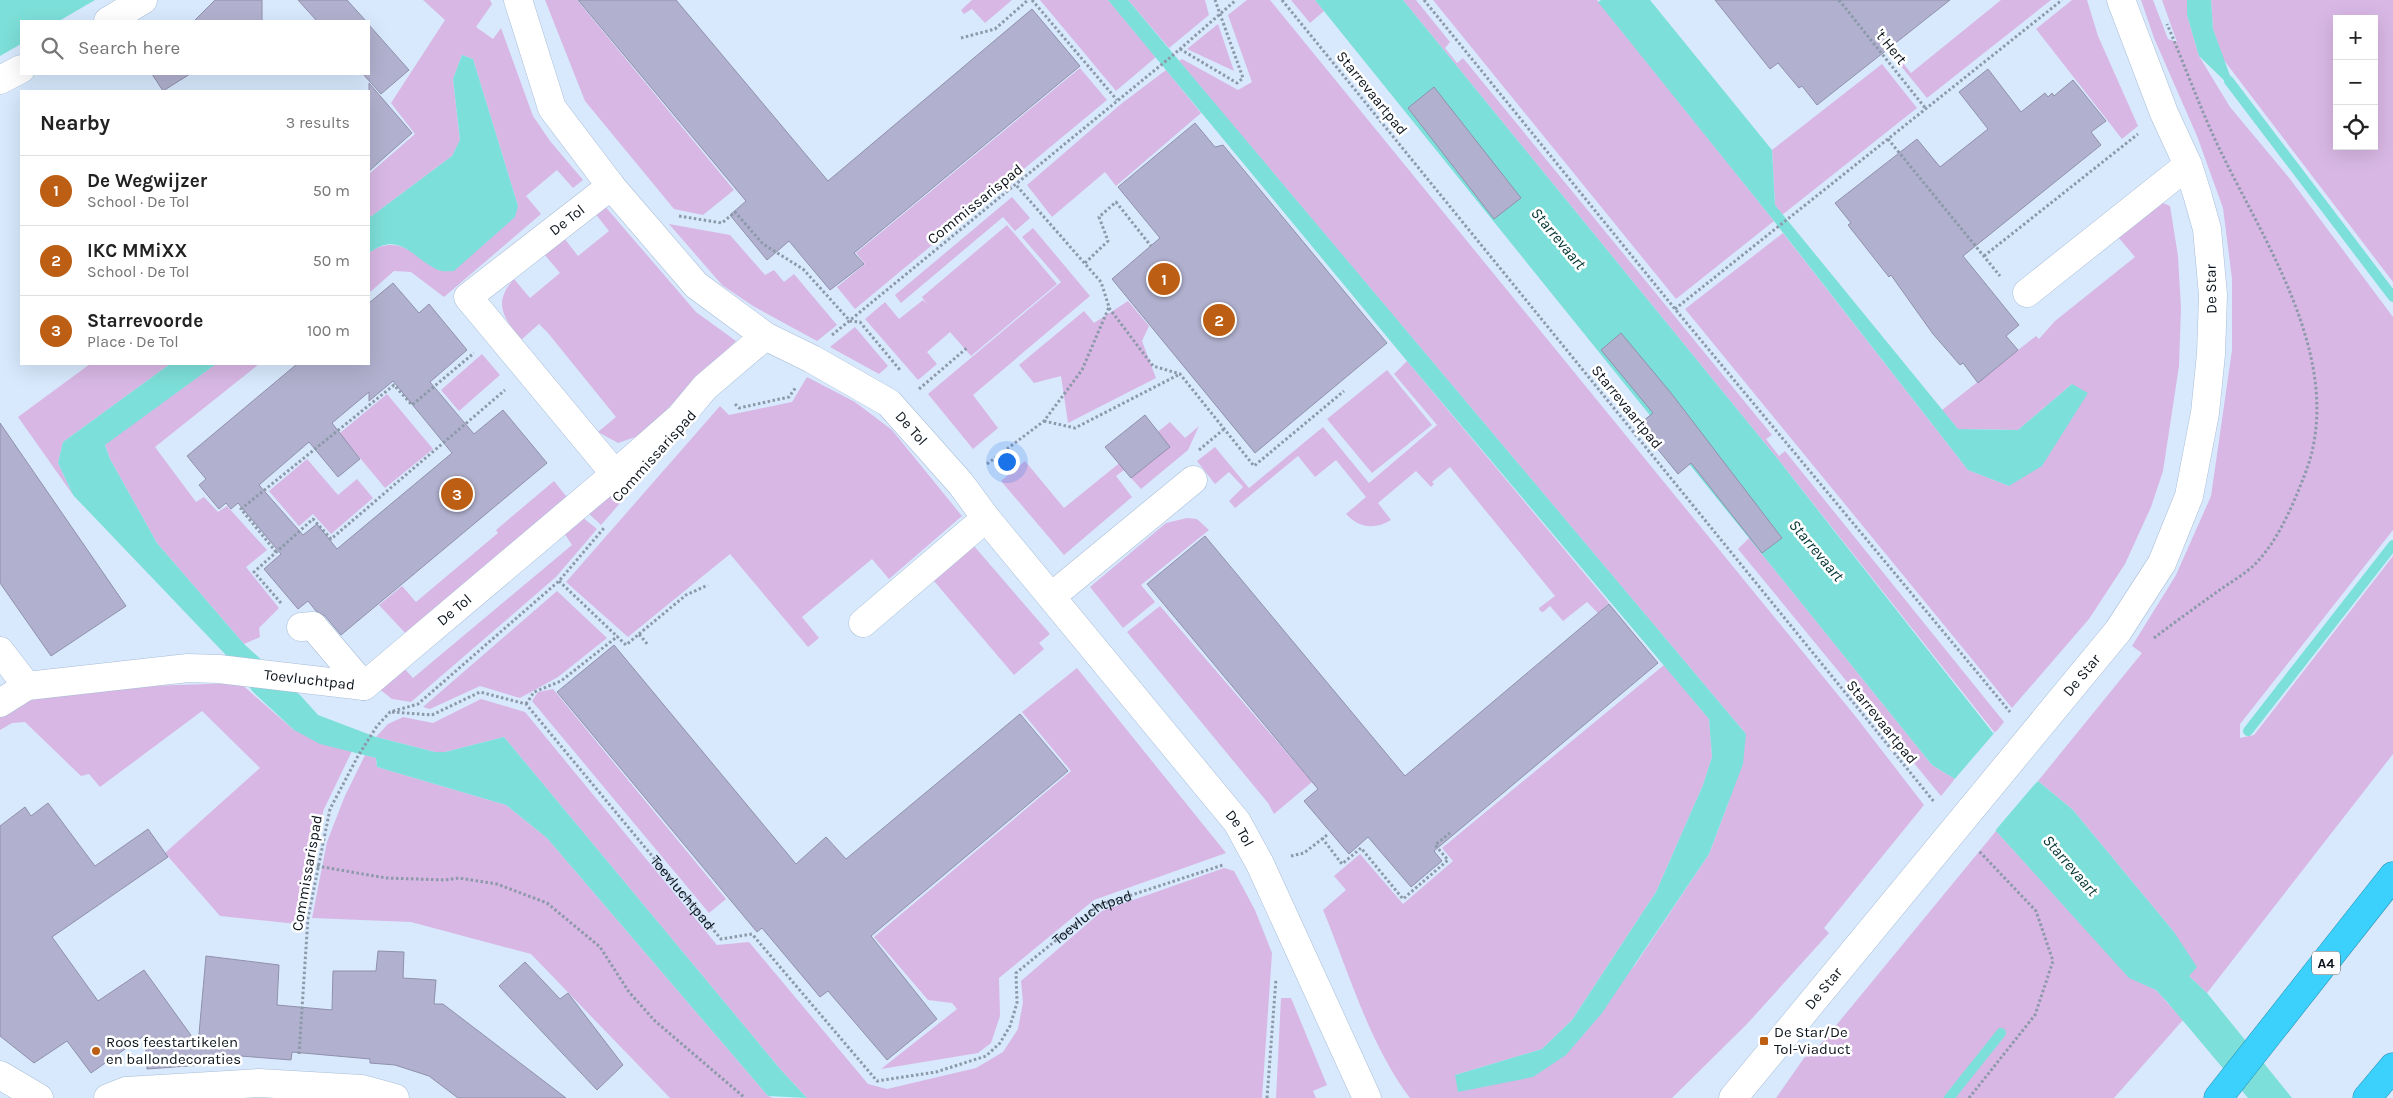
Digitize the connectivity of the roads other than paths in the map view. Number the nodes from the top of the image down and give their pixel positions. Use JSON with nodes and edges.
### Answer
{"nodes":[{"id":1,"x":143,"y":0,"type":"edge"},
{"id":2,"x":518,"y":0,"type":"edge"},
{"id":3,"x":2121,"y":0,"type":"edge"},
{"id":4,"x":110,"y":20,"type":"edge"},
{"id":5,"x":20,"y":70,"type":"edge"},
{"id":6,"x":0,"y":80,"type":"edge"},
{"id":7,"x":2188,"y":165,"type":"junction"},
{"id":8,"x":611,"y":186,"type":"junction"},
{"id":9,"x":2027,"y":293,"type":"dead end"},
{"id":10,"x":764,"y":336,"type":"junction"},
{"id":11,"x":615,"y":474,"type":"junction"},
{"id":12,"x":1193,"y":480,"type":"dead end"},
{"id":13,"x":986,"y":518,"type":"junction"},
{"id":14,"x":1052,"y":596,"type":"junction"},
{"id":15,"x":863,"y":623,"type":"dead end"},
{"id":16,"x":301,"y":627,"type":"road end"},
{"id":17,"x":0,"y":651,"type":"edge"},
{"id":18,"x":27,"y":686,"type":"junction"},
{"id":19,"x":364,"y":686,"type":"junction"},
{"id":20,"x":0,"y":703,"type":"edge"},
{"id":21,"x":2393,"y":876,"type":"edge"},
{"id":22,"x":2393,"y":1067,"type":"edge"},
{"id":23,"x":0,"y":1076,"type":"edge"},
{"id":24,"x":2224,"y":1090,"type":"edge"},
{"id":25,"x":39,"y":1098,"type":"edge"},
{"id":26,"x":108,"y":1098,"type":"edge"},
{"id":27,"x":395,"y":1098,"type":"edge"},
{"id":28,"x":1367,"y":1098,"type":"edge"},
{"id":29,"x":1732,"y":1098,"type":"edge"},
{"id":30,"x":2367,"y":1098,"type":"edge"}],
"edges":[{"from":1,"to":4,"type":"street"},
{"from":2,"to":8,"type":"street","name":"De Tol"},
{"from":3,"to":7,"type":"street","name":"De Star"},
{"from":5,"to":6,"type":"street"},
{"from":7,"to":9,"type":"street"},
{"from":7,"to":29,"type":"street","name":"De Star"},
{"from":8,"to":10,"type":"street","name":"De Tol"},
{"from":8,"to":11,"type":"street","name":"De Tol"},
{"from":10,"to":11,"type":"street","name":"De Tol"},
{"from":10,"to":13,"type":"street","name":"De Tol"},
{"from":11,"to":19,"type":"street","name":"De Tol"},
{"from":12,"to":14,"type":"street"},
{"from":13,"to":14,"type":"street","name":"De Tol"},
{"from":13,"to":15,"type":"street"},
{"from":14,"to":28,"type":"street","name":"De Tol"},
{"from":16,"to":19,"type":"street"},
{"from":17,"to":18,"type":"street"},
{"from":18,"to":19,"type":"street","name":"Toevluchtpad"},
{"from":18,"to":20,"type":"street","name":"Toevluchtpad"},
{"from":21,"to":24,"type":"highway","number":"A4"},
{"from":22,"to":30,"type":"highway"},
{"from":23,"to":25,"type":"street"},
{"from":26,"to":27,"type":"street"}]}
